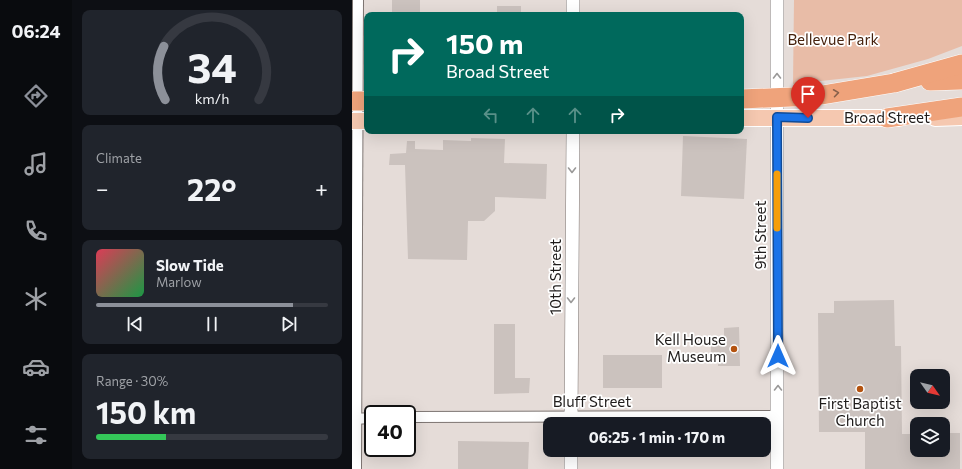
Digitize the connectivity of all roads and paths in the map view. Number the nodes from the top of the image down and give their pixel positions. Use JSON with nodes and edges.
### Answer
{"nodes":[{"id":1,"x":358,"y":0,"type":"edge"},
{"id":2,"x":573,"y":0,"type":"edge"},
{"id":3,"x":777,"y":0,"type":"edge"},
{"id":4,"x":573,"y":12,"type":"edge"},
{"id":5,"x":962,"y":64,"type":"edge"},
{"id":6,"x":962,"y":80,"type":"edge"},
{"id":7,"x":894,"y":83,"type":"junction"},
{"id":8,"x":744,"y":99,"type":"edge"},
{"id":9,"x":352,"y":101,"type":"edge"},
{"id":10,"x":364,"y":101,"type":"edge"},
{"id":11,"x":962,"y":107,"type":"edge"},
{"id":12,"x":777,"y":117,"type":"junction"},
{"id":13,"x":962,"y":117,"type":"edge"},
{"id":14,"x":744,"y":118,"type":"edge"},
{"id":15,"x":887,"y":118,"type":"junction"},
{"id":16,"x":359,"y":121,"type":"edge"},
{"id":17,"x":573,"y":134,"type":"edge"},
{"id":18,"x":354,"y":264,"type":"edge"},
{"id":19,"x":778,"y":416,"type":"junction"},
{"id":20,"x":416,"y":417,"type":"edge"},
{"id":21,"x":571,"y":417,"type":"edge"},
{"id":22,"x":737,"y":417,"type":"edge"},
{"id":23,"x":364,"y":418,"type":"edge"},
{"id":24,"x":354,"y":419,"type":"edge"},
{"id":25,"x":543,"y":420,"type":"edge"},
{"id":26,"x":571,"y":457,"type":"edge"},
{"id":27,"x":356,"y":469,"type":"edge"},
{"id":28,"x":571,"y":469,"type":"edge"},
{"id":29,"x":778,"y":469,"type":"edge"}],
"edges":[{"from":1,"to":16,"type":"street"},
{"from":2,"to":4,"type":"street"},
{"from":12,"to":3,"type":"street","name":"9th Street","one_way":true},
{"from":5,"to":7,"type":"highway"},
{"from":6,"to":7,"type":"highway"},
{"from":8,"to":7,"type":"highway","one_way":true,"bridge":true},
{"from":9,"to":10,"type":"highway","bridge":true},
{"from":11,"to":15,"type":"highway"},
{"from":12,"to":14,"type":"main road","name":"Broad Street"},
{"from":12,"to":15,"type":"main road","name":"Broad Street"},
{"from":19,"to":12,"type":"street","name":"9th Street","one_way":true},
{"from":13,"to":15,"type":"main road","name":"Broad Street"},
{"from":16,"to":18,"type":"street"},
{"from":17,"to":21,"type":"street","name":"10th Street","one_way":true},
{"from":18,"to":24,"type":"street"},
{"from":19,"to":22,"type":"street","name":"Bluff Street"},
{"from":19,"to":29,"type":"street","name":"9th Street"},
{"from":20,"to":25,"type":"street","name":"Bluff Street"},
{"from":23,"to":24,"type":"street"},
{"from":24,"to":27,"type":"street"},
{"from":26,"to":28,"type":"street"}]}
